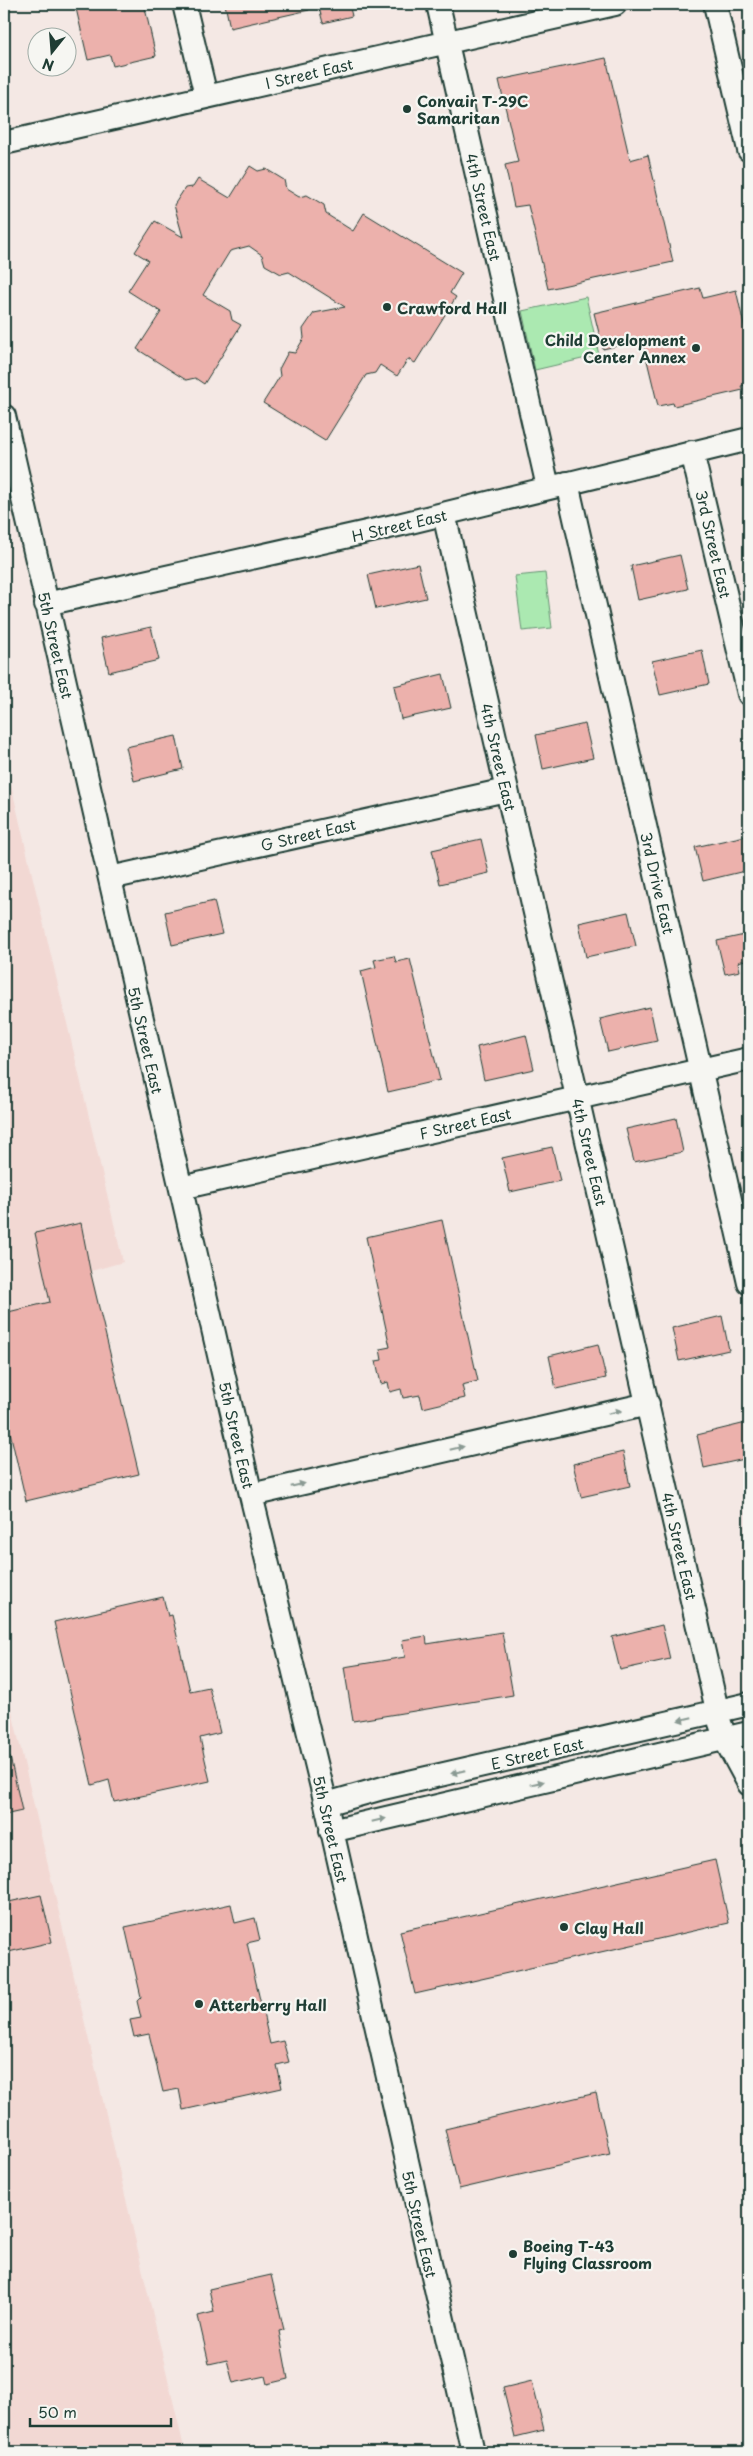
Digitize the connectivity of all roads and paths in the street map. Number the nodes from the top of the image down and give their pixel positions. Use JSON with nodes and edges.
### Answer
{"nodes":[{"id":1,"x":184,"y":4,"type":"edge"},
{"id":2,"x":438,"y":4,"type":"edge"},
{"id":3,"x":615,"y":4,"type":"edge"},
{"id":4,"x":715,"y":4,"type":"edge"},
{"id":5,"x":447,"y":42,"type":"junction"},
{"id":6,"x":206,"y":96,"type":"junction"},
{"id":7,"x":4,"y":143,"type":"edge"},
{"id":8,"x":749,"y":150,"type":"edge"},
{"id":9,"x":530,"y":411,"type":"joint"},
{"id":10,"x":4,"y":416,"type":"edge"},
{"id":11,"x":749,"y":439,"type":"edge"},
{"id":12,"x":692,"y":452,"type":"junction"},
{"id":13,"x":557,"y":485,"type":"junction"},
{"id":14,"x":444,"y":514,"type":"junction"},
{"id":15,"x":46,"y":604,"type":"junction"},
{"id":16,"x":749,"y":694,"type":"edge"},
{"id":17,"x":506,"y":790,"type":"junction"},
{"id":18,"x":110,"y":878,"type":"junction"},
{"id":19,"x":749,"y":1059,"type":"edge"},
{"id":20,"x":701,"y":1070,"type":"junction"},
{"id":21,"x":577,"y":1097,"type":"junction"},
{"id":22,"x":180,"y":1188,"type":"junction"},
{"id":23,"x":749,"y":1283,"type":"edge"},
{"id":24,"x":648,"y":1404,"type":"junction"},
{"id":25,"x":251,"y":1495,"type":"junction"},
{"id":26,"x":749,"y":1704,"type":"edge"},
{"id":27,"x":718,"y":1711,"type":"junction"},
{"id":28,"x":749,"y":1733,"type":"edge"},
{"id":29,"x":726,"y":1739,"type":"junction"},
{"id":30,"x":749,"y":1784,"type":"edge"},
{"id":31,"x":326,"y":1804,"type":"junction"},
{"id":32,"x":331,"y":1831,"type":"junction"},
{"id":33,"x":473,"y":2452,"type":"edge"}],
"edges":[{"from":1,"to":6,"type":"street"},
{"from":2,"to":5,"type":"street","name":"4th Street East"},
{"from":3,"to":5,"type":"street","name":"I Street East"},
{"from":4,"to":8,"type":"street"},
{"from":5,"to":6,"type":"street","name":"I Street East"},
{"from":5,"to":9,"type":"street","name":"4th Street East"},
{"from":6,"to":7,"type":"street","name":"I Street East"},
{"from":9,"to":13,"type":"street","name":"3rd Drive East"},
{"from":10,"to":15,"type":"street","name":"5th Street East"},
{"from":11,"to":12,"type":"street","name":"H Street East"},
{"from":12,"to":13,"type":"street","name":"H Street East"},
{"from":12,"to":16,"type":"street","name":"3rd Street East"},
{"from":13,"to":14,"type":"street","name":"H Street East"},
{"from":13,"to":20,"type":"street","name":"3rd Drive East"},
{"from":14,"to":15,"type":"street","name":"H Street East"},
{"from":14,"to":17,"type":"street","name":"4th Street East"},
{"from":15,"to":18,"type":"street","name":"5th Street East"},
{"from":17,"to":18,"type":"street","name":"G Street East"},
{"from":17,"to":21,"type":"street","name":"4th Street East"},
{"from":18,"to":22,"type":"street","name":"5th Street East"},
{"from":19,"to":20,"type":"street","name":"F Street East"},
{"from":20,"to":21,"type":"street","name":"F Street East"},
{"from":20,"to":23,"type":"street","name":"3rd Drive East"},
{"from":21,"to":22,"type":"street","name":"F Street East"},
{"from":21,"to":24,"type":"street","name":"4th Street East"},
{"from":22,"to":25,"type":"street","name":"5th Street East"},
{"from":25,"to":24,"type":"street","one_way":true},
{"from":24,"to":27,"type":"street","name":"4th Street East"},
{"from":25,"to":31,"type":"street","name":"5th Street East"},
{"from":26,"to":27,"type":"street","name":"E Street East"},
{"from":27,"to":29,"type":"street","name":"4th Street East"},
{"from":27,"to":31,"type":"street","name":"E Street East","one_way":true},
{"from":28,"to":29,"type":"street","name":"E Street East"},
{"from":29,"to":30,"type":"street","name":"4th Street East"},
{"from":32,"to":29,"type":"street","name":"E Street East","one_way":true},
{"from":31,"to":32,"type":"street","name":"5th Street East"},
{"from":32,"to":33,"type":"street","name":"5th Street East"}]}
